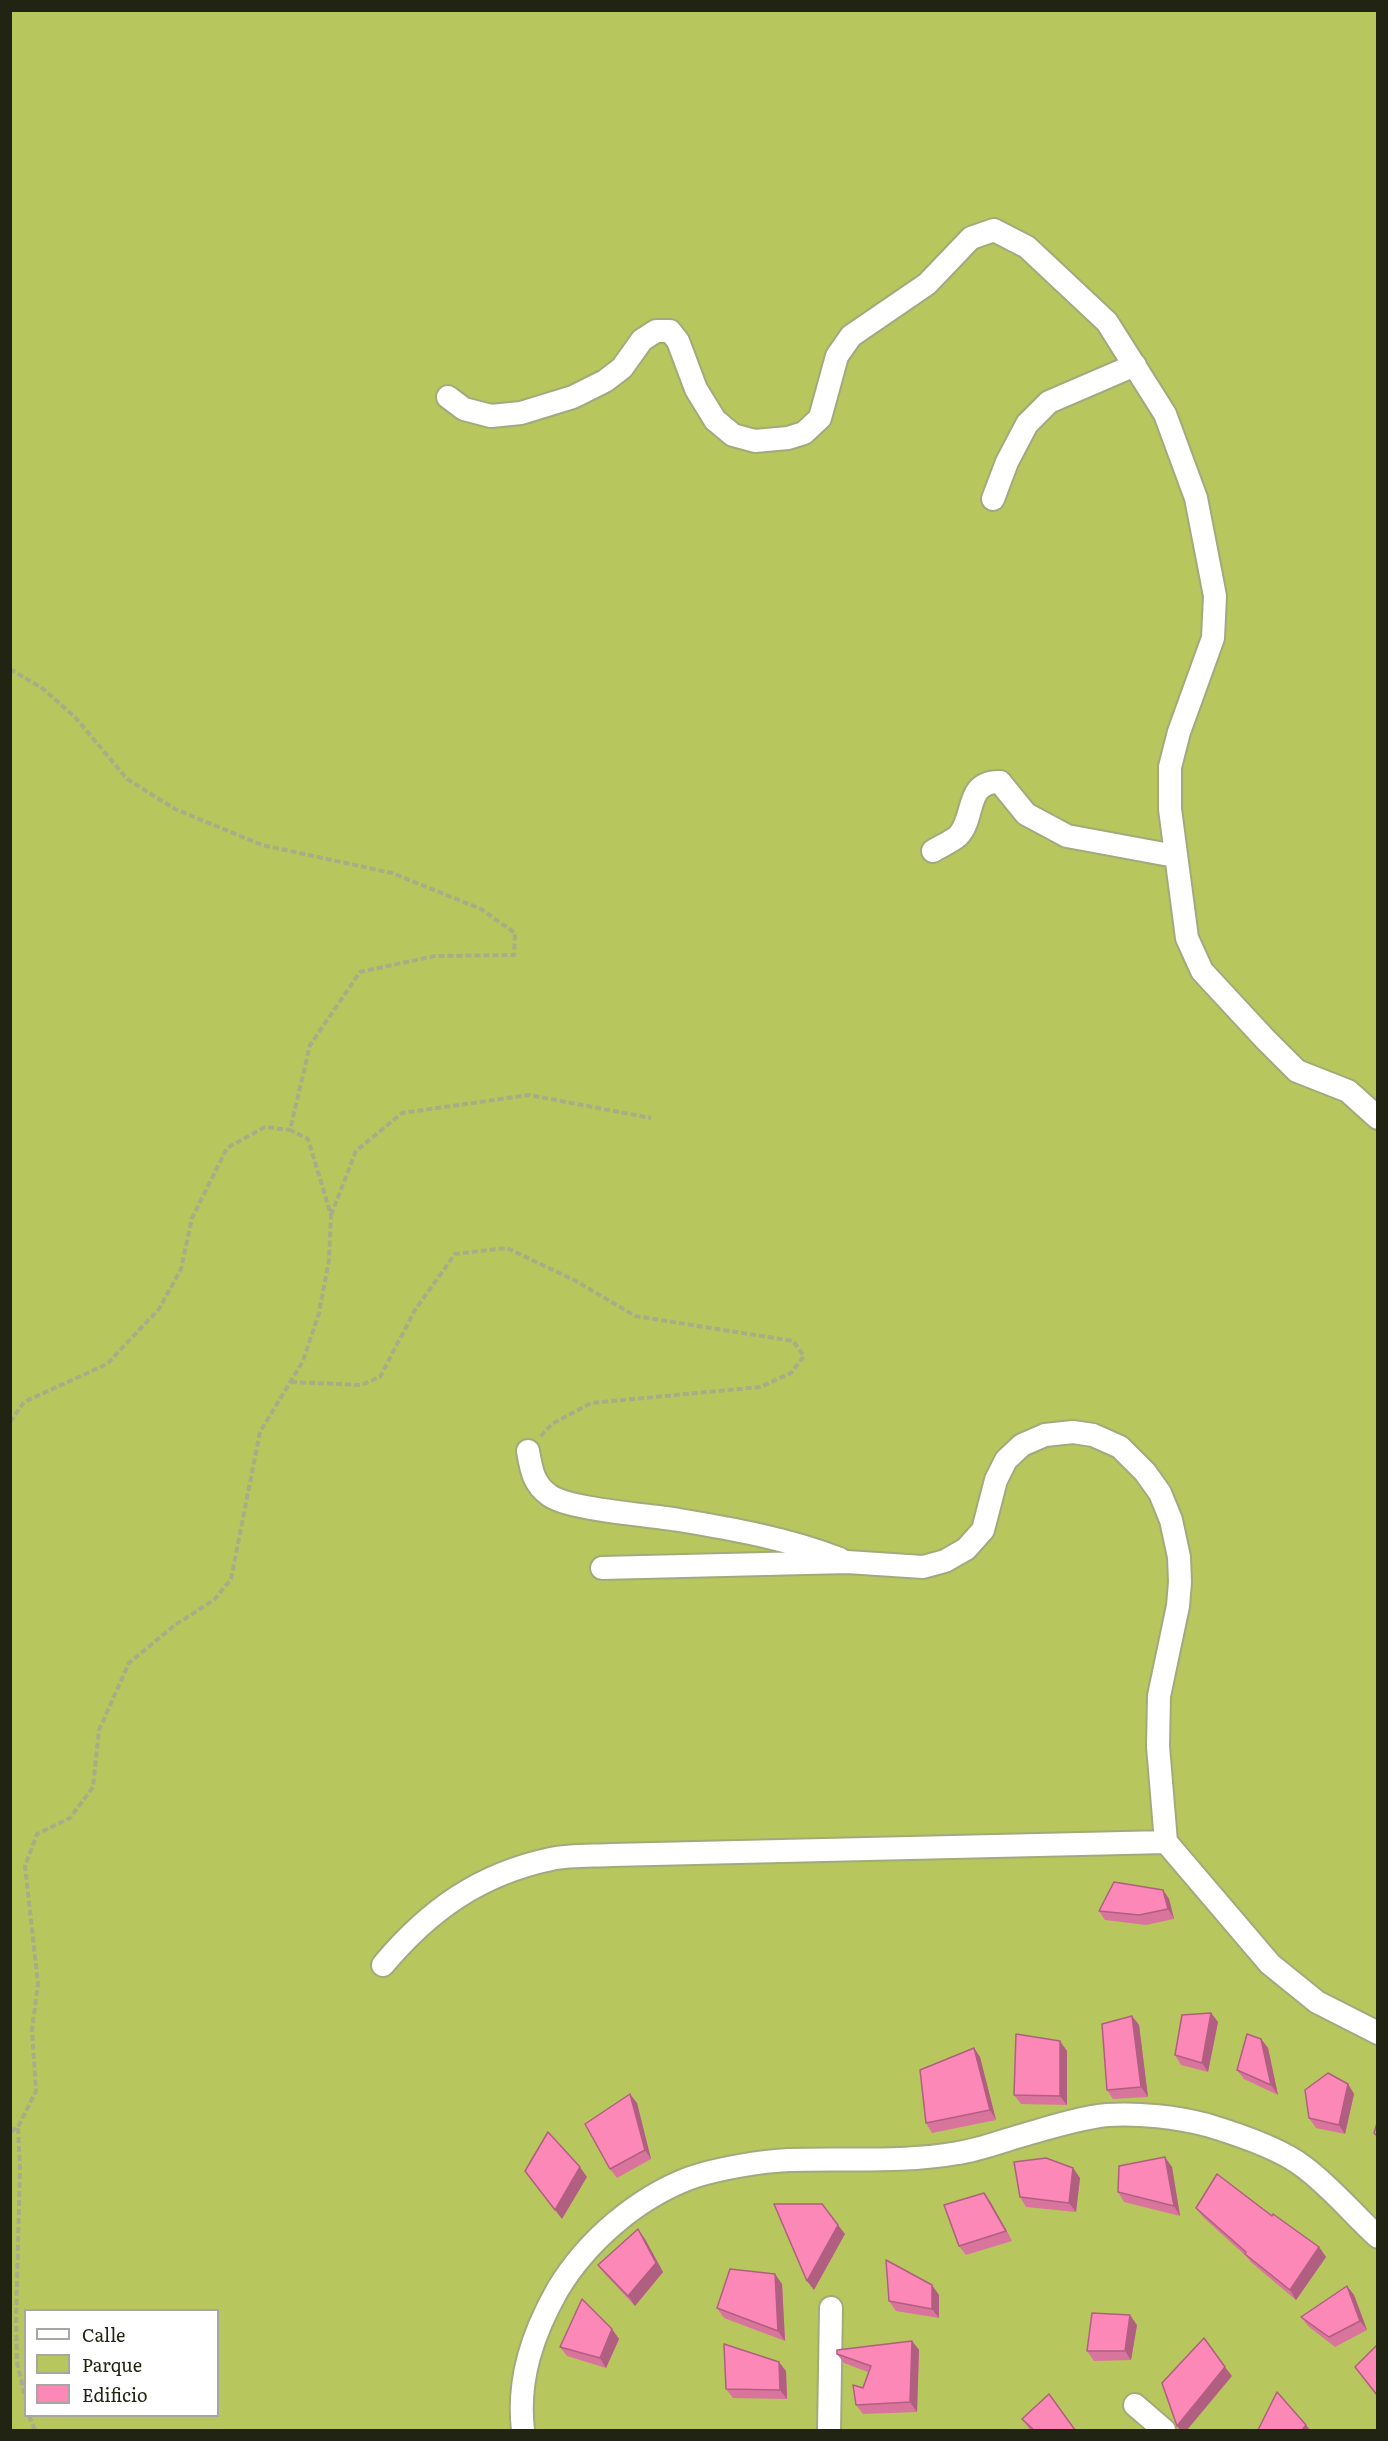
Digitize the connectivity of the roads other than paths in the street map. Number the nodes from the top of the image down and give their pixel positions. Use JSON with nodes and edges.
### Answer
{"nodes":[{"id":1,"x":1135,"y":365,"type":"junction"},
{"id":2,"x":448,"y":397,"type":"dead end"},
{"id":3,"x":993,"y":499,"type":"dead end"},
{"id":4,"x":933,"y":851,"type":"dead end"},
{"id":5,"x":1175,"y":856,"type":"junction"},
{"id":6,"x":1377,"y":1118,"type":"edge"},
{"id":7,"x":528,"y":1451,"type":"road end"},
{"id":8,"x":847,"y":1562,"type":"junction"},
{"id":9,"x":602,"y":1568,"type":"dead end"},
{"id":10,"x":1166,"y":1842,"type":"junction"},
{"id":11,"x":383,"y":1965,"type":"dead end"},
{"id":12,"x":1377,"y":2033,"type":"edge"},
{"id":13,"x":1377,"y":2237,"type":"edge"},
{"id":14,"x":831,"y":2308,"type":"dead end"},
{"id":15,"x":1135,"y":2405,"type":"dead end"},
{"id":16,"x":524,"y":2430,"type":"edge"},
{"id":17,"x":829,"y":2430,"type":"edge"},
{"id":18,"x":1164,"y":2430,"type":"edge"}],
"edges":[{"from":1,"to":2,"type":"street"},
{"from":1,"to":3,"type":"street"},
{"from":1,"to":5,"type":"street"},
{"from":4,"to":5,"type":"street"},
{"from":5,"to":6,"type":"street"},
{"from":7,"to":8,"type":"street"},
{"from":8,"to":9,"type":"street"},
{"from":8,"to":10,"type":"street"},
{"from":10,"to":11,"type":"street"},
{"from":10,"to":12,"type":"street"},
{"from":13,"to":16,"type":"street"},
{"from":14,"to":17,"type":"street"},
{"from":15,"to":18,"type":"street"}]}
